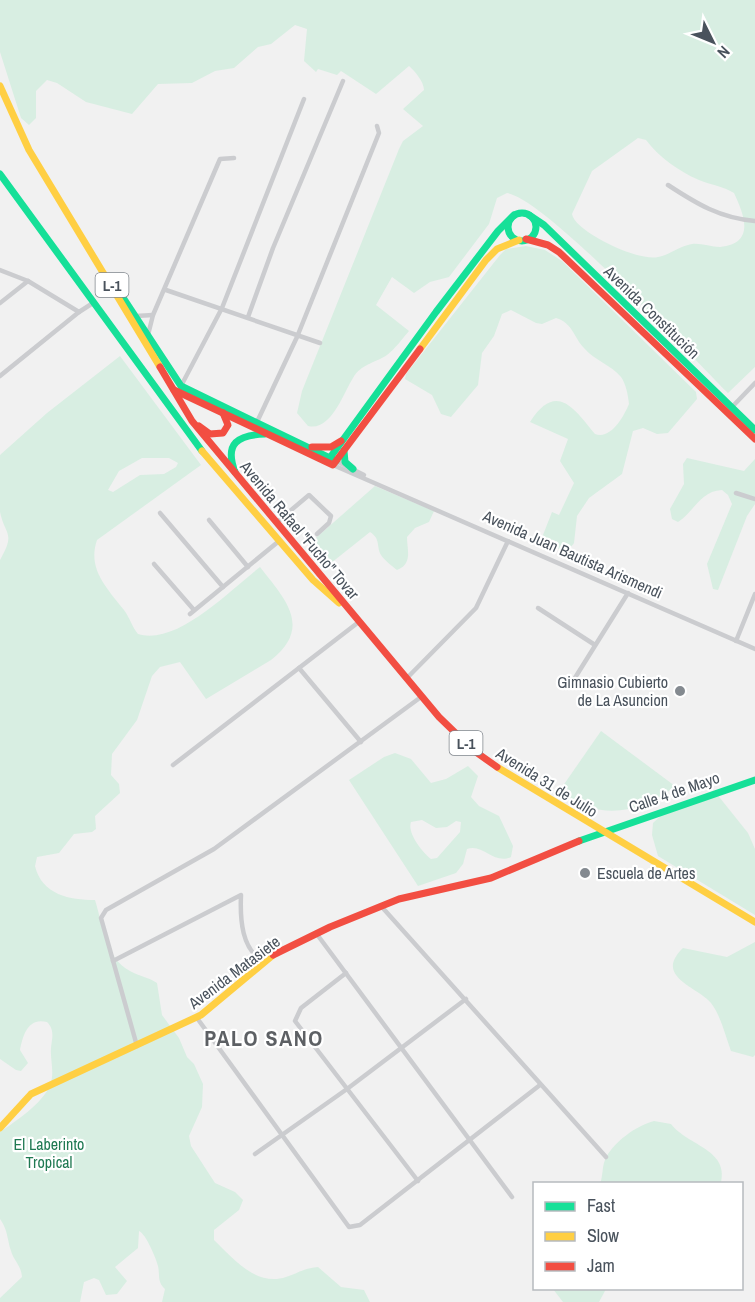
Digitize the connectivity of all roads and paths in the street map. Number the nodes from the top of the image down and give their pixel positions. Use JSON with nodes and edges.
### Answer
{"nodes":[{"id":1,"x":343,"y":81,"type":"dead end"},
{"id":2,"x":0,"y":86,"type":"edge"},
{"id":3,"x":304,"y":99,"type":"dead end"},
{"id":4,"x":0,"y":103,"type":"edge"},
{"id":5,"x":377,"y":126,"type":"dead end"},
{"id":6,"x":29,"y":150,"type":"junction"},
{"id":7,"x":234,"y":159,"type":"dead end"},
{"id":8,"x":0,"y":174,"type":"edge"},
{"id":9,"x":668,"y":185,"type":"dead end"},
{"id":10,"x":514,"y":215,"type":"junction"},
{"id":11,"x":529,"y":215,"type":"junction"},
{"id":12,"x":755,"y":221,"type":"edge"},
{"id":13,"x":523,"y":240,"type":"junction"},
{"id":14,"x":0,"y":270,"type":"edge"},
{"id":15,"x":104,"y":271,"type":"junction"},
{"id":16,"x":28,"y":280,"type":"junction"},
{"id":17,"x":166,"y":290,"type":"junction"},
{"id":18,"x":0,"y":303,"type":"edge"},
{"id":19,"x":93,"y":303,"type":"junction"},
{"id":20,"x":222,"y":308,"type":"junction"},
{"id":21,"x":79,"y":312,"type":"junction"},
{"id":22,"x":153,"y":315,"type":"junction"},
{"id":23,"x":136,"y":316,"type":"junction"},
{"id":24,"x":248,"y":317,"type":"junction"},
{"id":25,"x":148,"y":335,"type":"junction"},
{"id":26,"x":297,"y":337,"type":"junction"},
{"id":27,"x":320,"y":344,"type":"dead end"},
{"id":28,"x":147,"y":375,"type":"junction"},
{"id":29,"x":0,"y":376,"type":"edge"},
{"id":30,"x":755,"y":383,"type":"edge"},
{"id":31,"x":181,"y":386,"type":"junction"},
{"id":32,"x":171,"y":389,"type":"junction"},
{"id":33,"x":732,"y":407,"type":"junction"},
{"id":34,"x":224,"y":413,"type":"junction"},
{"id":35,"x":192,"y":421,"type":"junction"},
{"id":36,"x":257,"y":422,"type":"junction"},
{"id":37,"x":755,"y":430,"type":"edge"},
{"id":38,"x":265,"y":434,"type":"junction"},
{"id":39,"x":345,"y":437,"type":"junction"},
{"id":40,"x":755,"y":439,"type":"edge"},
{"id":41,"x":308,"y":446,"type":"junction"},
{"id":42,"x":344,"y":448,"type":"junction"},
{"id":43,"x":332,"y":461,"type":"junction"},
{"id":44,"x":353,"y":469,"type":"junction"},
{"id":45,"x":239,"y":479,"type":"junction"},
{"id":46,"x":380,"y":483,"type":"junction"},
{"id":47,"x":736,"y":493,"type":"dead end"},
{"id":48,"x":755,"y":499,"type":"edge"},
{"id":49,"x":160,"y":513,"type":"dead end"},
{"id":50,"x":209,"y":520,"type":"dead end"},
{"id":51,"x":276,"y":523,"type":"junction"},
{"id":52,"x":317,"y":534,"type":"dead end"},
{"id":53,"x":279,"y":541,"type":"junction"},
{"id":54,"x":508,"y":541,"type":"junction"},
{"id":55,"x":154,"y":564,"type":"dead end"},
{"id":56,"x":248,"y":567,"type":"junction"},
{"id":57,"x":224,"y":586,"type":"junction"},
{"id":58,"x":628,"y":593,"type":"junction"},
{"id":59,"x":755,"y":594,"type":"edge"},
{"id":60,"x":538,"y":608,"type":"dead end"},
{"id":61,"x":360,"y":621,"type":"junction"},
{"id":62,"x":736,"y":641,"type":"junction"},
{"id":63,"x":596,"y":645,"type":"junction"},
{"id":64,"x":755,"y":649,"type":"edge"},
{"id":65,"x":299,"y":668,"type":"junction"},
{"id":66,"x":406,"y":679,"type":"junction"},
{"id":67,"x":573,"y":681,"type":"dead end"},
{"id":68,"x":422,"y":697,"type":"junction"},
{"id":69,"x":361,"y":742,"type":"junction"},
{"id":70,"x":173,"y":765,"type":"dead end"},
{"id":71,"x":755,"y":780,"type":"edge"},
{"id":72,"x":601,"y":831,"type":"junction"},
{"id":73,"x":381,"y":906,"type":"junction"},
{"id":74,"x":755,"y":922,"type":"edge"},
{"id":75,"x":316,"y":933,"type":"junction"},
{"id":76,"x":113,"y":961,"type":"junction"},
{"id":77,"x":265,"y":962,"type":"junction"},
{"id":78,"x":346,"y":973,"type":"junction"},
{"id":79,"x":466,"y":999,"type":"junction"},
{"id":80,"x":197,"y":1018,"type":"junction"},
{"id":81,"x":137,"y":1046,"type":"junction"},
{"id":82,"x":401,"y":1048,"type":"junction"},
{"id":83,"x":540,"y":1085,"type":"junction"},
{"id":84,"x":347,"y":1089,"type":"junction"},
{"id":85,"x":0,"y":1128,"type":"edge"},
{"id":86,"x":283,"y":1134,"type":"junction"},
{"id":87,"x":472,"y":1140,"type":"junction"},
{"id":88,"x":255,"y":1154,"type":"dead end"},
{"id":89,"x":606,"y":1157,"type":"dead end"},
{"id":90,"x":418,"y":1181,"type":"junction"},
{"id":91,"x":512,"y":1197,"type":"dead end"}],
"edges":[{"from":1,"to":24,"type":"street"},
{"from":2,"to":6,"type":"street","name":"Avenida Rafael \"Fucho\" Tovar","number":"L-1"},
{"from":3,"to":20,"type":"street"},
{"from":4,"to":6,"type":"street","number":"L-1"},
{"from":5,"to":26,"type":"street"},
{"from":6,"to":15,"type":"street","name":"Avenida Rafael \"Fucho\" Tovar","number":"L-1"},
{"from":7,"to":17,"type":"street"},
{"from":8,"to":19,"type":"street","name":"Avenida Rafael \"Fucho\" Tovar","number":"L-1"},
{"from":9,"to":12,"type":"street"},
{"from":10,"to":11,"type":"street"},
{"from":10,"to":13,"type":"street"},
{"from":10,"to":39,"type":"street"},
{"from":11,"to":13,"type":"street"},
{"from":11,"to":33,"type":"street","name":"Avenida Constitución"},
{"from":13,"to":40,"type":"street","name":"Avenida Constitución"},
{"from":13,"to":42,"type":"street"},
{"from":14,"to":16,"type":"street"},
{"from":15,"to":23,"type":"street","number":"L-1"},
{"from":15,"to":32,"type":"street","name":"Avenida Rafael \"Fucho\" Tovar","number":"L-1"},
{"from":16,"to":18,"type":"street"},
{"from":16,"to":21,"type":"street"},
{"from":17,"to":20,"type":"street"},
{"from":17,"to":22,"type":"street"},
{"from":19,"to":21,"type":"street"},
{"from":19,"to":28,"type":"street","name":"Avenida Rafael \"Fucho\" Tovar","number":"L-1"},
{"from":20,"to":24,"type":"street"},
{"from":20,"to":31,"type":"street"},
{"from":21,"to":29,"type":"street"},
{"from":22,"to":23,"type":"street"},
{"from":22,"to":25,"type":"street"},
{"from":23,"to":25,"type":"street","number":"L-1"},
{"from":24,"to":26,"type":"street"},
{"from":25,"to":31,"type":"street","number":"L-1"},
{"from":26,"to":27,"type":"street"},
{"from":26,"to":36,"type":"street"},
{"from":28,"to":32,"type":"street","name":"Avenida Juan Bautista Arismendi"},
{"from":28,"to":53,"type":"street","name":"Avenida Rafael \"Fucho\" Tovar","number":"L-1"},
{"from":30,"to":33,"type":"street"},
{"from":31,"to":36,"type":"street","name":"Avenida Juan Bautista Arismendi"},
{"from":32,"to":34,"type":"street","name":"Avenida Juan Bautista Arismendi"},
{"from":32,"to":35,"type":"street","name":"Avenida Rafael \"Fucho\" Tovar","number":"L-1"},
{"from":33,"to":37,"type":"street","name":"Avenida Constitución"},
{"from":34,"to":35,"type":"street","number":"L-1"},
{"from":34,"to":38,"type":"street","name":"Avenida Juan Bautista Arismendi"},
{"from":35,"to":45,"type":"street","name":"Avenida Rafael \"Fucho\" Tovar","number":"L-1"},
{"from":36,"to":41,"type":"street","name":"Avenida Juan Bautista Arismendi"},
{"from":38,"to":43,"type":"street","name":"Avenida Juan Bautista Arismendi"},
{"from":38,"to":45,"type":"street"},
{"from":39,"to":41,"type":"street"},
{"from":39,"to":43,"type":"street"},
{"from":41,"to":43,"type":"street","name":"Avenida Juan Bautista Arismendi"},
{"from":42,"to":43,"type":"street"},
{"from":42,"to":44,"type":"street"},
{"from":43,"to":44,"type":"street","name":"Avenida Juan Bautista Arismendi"},
{"from":43,"to":46,"type":"street","name":"Avenida Juan Bautista Arismendi"},
{"from":44,"to":46,"type":"street","name":"Avenida Juan Bautista Arismendi"},
{"from":45,"to":51,"type":"street","name":"Avenida Rafael \"Fucho\" Tovar","number":"L-1"},
{"from":46,"to":54,"type":"street","name":"Avenida Juan Bautista Arismendi"},
{"from":47,"to":48,"type":"street"},
{"from":49,"to":57,"type":"street"},
{"from":50,"to":56,"type":"street"},
{"from":51,"to":52,"type":"street"},
{"from":51,"to":61,"type":"street","name":"Avenida Rafael \"Fucho\" Tovar","number":"L-1"},
{"from":53,"to":56,"type":"street"},
{"from":53,"to":61,"type":"street","name":"Avenida Rafael \"Fucho\" Tovar","number":"L-1"},
{"from":54,"to":58,"type":"street","name":"Avenida Juan Bautista Arismendi"},
{"from":54,"to":66,"type":"street"},
{"from":55,"to":57,"type":"street"},
{"from":56,"to":57,"type":"street"},
{"from":58,"to":62,"type":"street","name":"Avenida Juan Bautista Arismendi"},
{"from":58,"to":63,"type":"street"},
{"from":59,"to":62,"type":"street"},
{"from":60,"to":63,"type":"street"},
{"from":61,"to":65,"type":"street"},
{"from":61,"to":66,"type":"street","name":"Avenida 31 de Julio","number":"L-1"},
{"from":62,"to":64,"type":"street","name":"Avenida Juan Bautista Arismendi"},
{"from":63,"to":67,"type":"street"},
{"from":65,"to":69,"type":"street"},
{"from":65,"to":70,"type":"street"},
{"from":66,"to":68,"type":"street","name":"Avenida 31 de Julio","number":"L-1"},
{"from":68,"to":69,"type":"street"},
{"from":68,"to":72,"type":"street","name":"Avenida 31 de Julio","number":"L-1"},
{"from":69,"to":76,"type":"street"},
{"from":71,"to":72,"type":"street","name":"Calle 4 de Mayo"},
{"from":72,"to":73,"type":"street","name":"Avenida Matasiete"},
{"from":72,"to":74,"type":"street","name":"Avenida 31 de Julio","number":"L-1"},
{"from":73,"to":75,"type":"street","name":"Avenida Matasiete"},
{"from":73,"to":79,"type":"street"},
{"from":75,"to":77,"type":"street","name":"Avenida Matasiete"},
{"from":75,"to":78,"type":"street"},
{"from":76,"to":77,"type":"street"},
{"from":76,"to":81,"type":"street"},
{"from":77,"to":80,"type":"street","name":"Avenida Matasiete"},
{"from":78,"to":82,"type":"street"},
{"from":78,"to":84,"type":"street"},
{"from":79,"to":82,"type":"street"},
{"from":79,"to":83,"type":"street"},
{"from":80,"to":81,"type":"street","name":"Avenida Matasiete"},
{"from":80,"to":86,"type":"street"},
{"from":81,"to":85,"type":"street","name":"Avenida Matasiete"},
{"from":82,"to":84,"type":"street"},
{"from":82,"to":87,"type":"street"},
{"from":83,"to":87,"type":"street"},
{"from":83,"to":89,"type":"street"},
{"from":84,"to":86,"type":"street"},
{"from":84,"to":90,"type":"street"},
{"from":86,"to":88,"type":"street"},
{"from":86,"to":90,"type":"street"},
{"from":87,"to":90,"type":"street"},
{"from":87,"to":91,"type":"street"}]}
